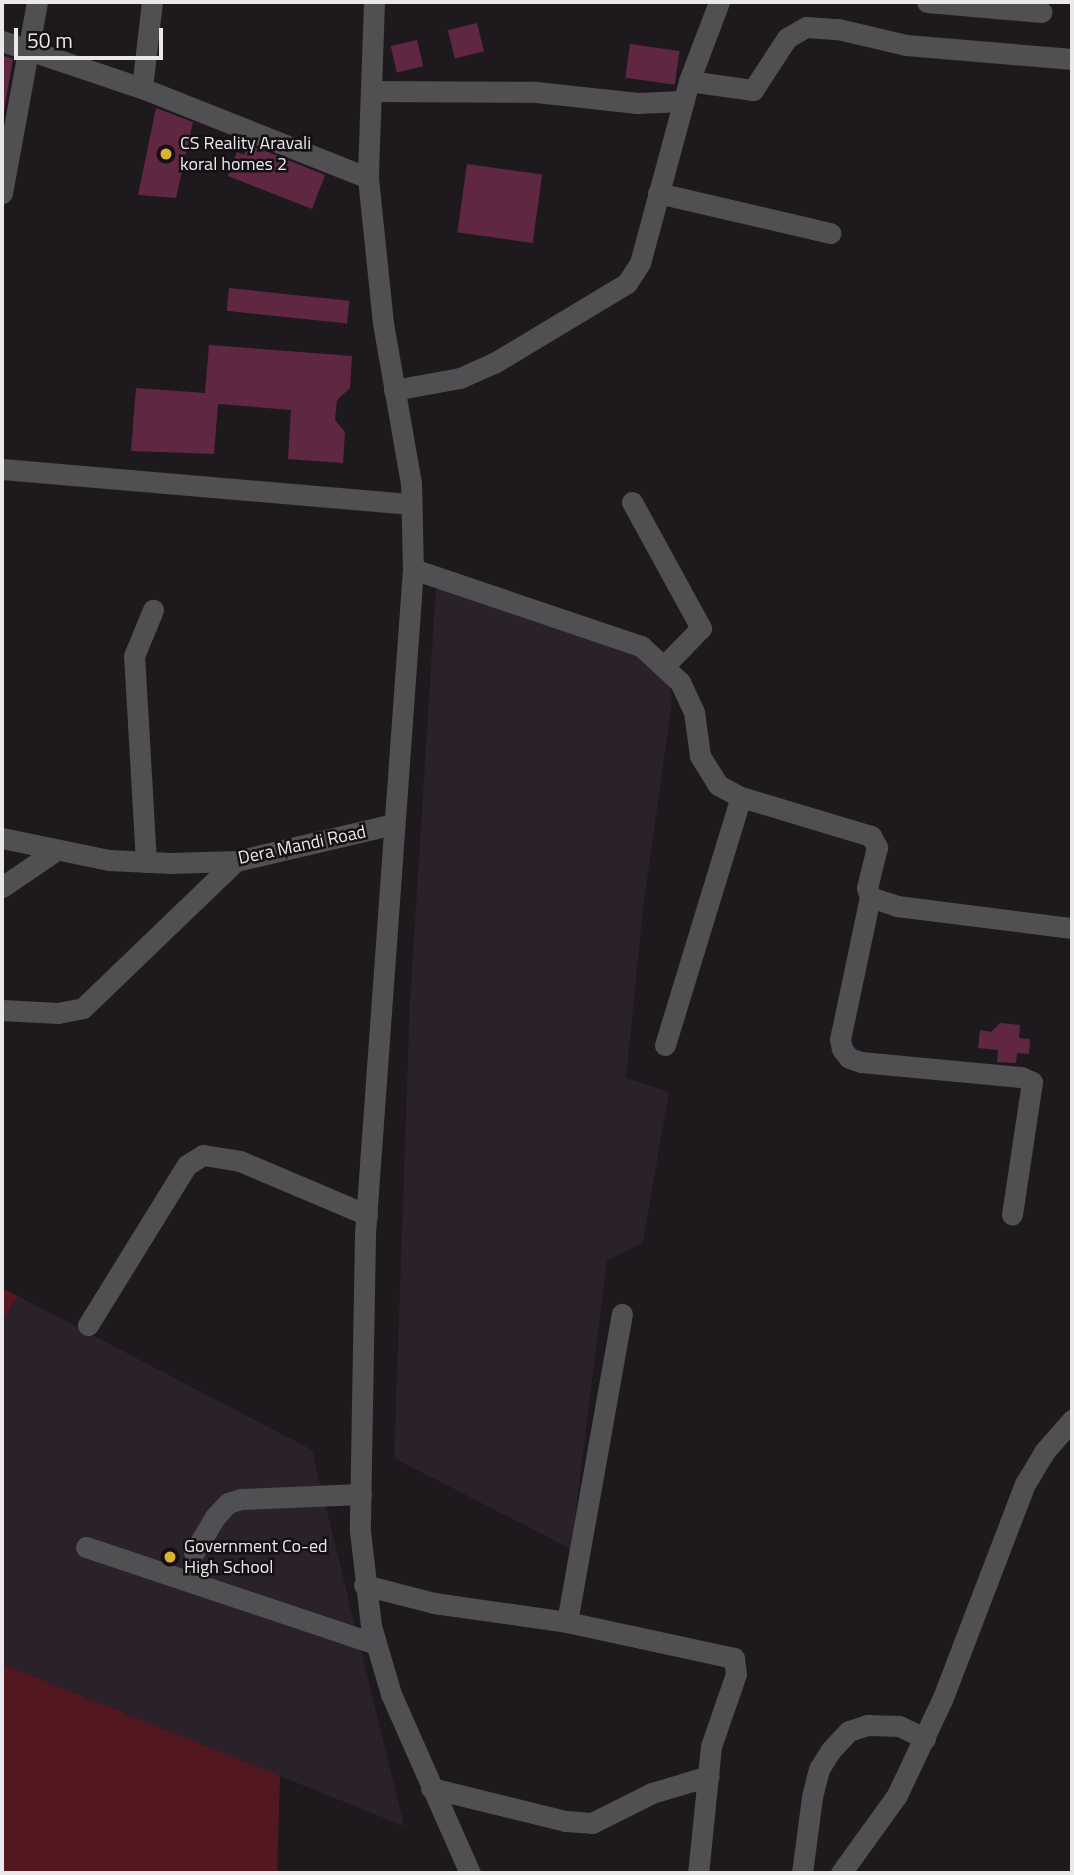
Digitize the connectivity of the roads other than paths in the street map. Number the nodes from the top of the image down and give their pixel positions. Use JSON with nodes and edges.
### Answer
{"nodes":[{"id":1,"x":37,"y":2,"type":"edge"},
{"id":2,"x":152,"y":2,"type":"edge"},
{"id":3,"x":374,"y":2,"type":"edge"},
{"id":4,"x":719,"y":2,"type":"edge"},
{"id":5,"x":928,"y":2,"type":"edge"},
{"id":6,"x":1042,"y":12,"type":"dead end"},
{"id":7,"x":2,"y":41,"type":"edge"},
{"id":8,"x":28,"y":50,"type":"junction"},
{"id":9,"x":1072,"y":59,"type":"edge"},
{"id":10,"x":142,"y":88,"type":"junction"},
{"id":11,"x":371,"y":91,"type":"junction"},
{"id":12,"x":687,"y":91,"type":"junction"},
{"id":13,"x":368,"y":178,"type":"junction"},
{"id":14,"x":2,"y":193,"type":"edge"},
{"id":15,"x":658,"y":193,"type":"junction"},
{"id":16,"x":830,"y":233,"type":"dead end"},
{"id":17,"x":394,"y":390,"type":"junction"},
{"id":18,"x":2,"y":469,"type":"edge"},
{"id":19,"x":632,"y":502,"type":"dead end"},
{"id":20,"x":412,"y":504,"type":"junction"},
{"id":21,"x":412,"y":569,"type":"junction"},
{"id":22,"x":153,"y":610,"type":"dead end"},
{"id":23,"x":666,"y":664,"type":"junction"},
{"id":24,"x":741,"y":797,"type":"junction"},
{"id":25,"x":394,"y":824,"type":"junction"},
{"id":26,"x":2,"y":838,"type":"edge"},
{"id":27,"x":55,"y":851,"type":"junction"},
{"id":28,"x":236,"y":861,"type":"junction"},
{"id":29,"x":146,"y":862,"type":"junction"},
{"id":30,"x":2,"y":887,"type":"edge"},
{"id":31,"x":870,"y":897,"type":"junction"},
{"id":32,"x":1072,"y":928,"type":"edge"},
{"id":33,"x":2,"y":1010,"type":"edge"},
{"id":34,"x":665,"y":1045,"type":"dead end"},
{"id":35,"x":367,"y":1215,"type":"junction"},
{"id":36,"x":1012,"y":1215,"type":"dead end"},
{"id":37,"x":622,"y":1314,"type":"dead end"},
{"id":38,"x":88,"y":1325,"type":"dead end"},
{"id":39,"x":1072,"y":1420,"type":"edge"},
{"id":40,"x":361,"y":1494,"type":"junction"},
{"id":41,"x":86,"y":1547,"type":"dead end"},
{"id":42,"x":194,"y":1552,"type":"dead end"},
{"id":43,"x":364,"y":1585,"type":"junction"},
{"id":44,"x":567,"y":1622,"type":"junction"},
{"id":45,"x":376,"y":1643,"type":"junction"},
{"id":46,"x":925,"y":1738,"type":"junction"},
{"id":47,"x":709,"y":1776,"type":"junction"},
{"id":48,"x":431,"y":1788,"type":"junction"},
{"id":49,"x":470,"y":1873,"type":"edge"},
{"id":50,"x":698,"y":1873,"type":"edge"},
{"id":51,"x":802,"y":1873,"type":"edge"},
{"id":52,"x":841,"y":1873,"type":"edge"}],
"edges":[{"from":1,"to":8,"type":"street"},
{"from":2,"to":10,"type":"street"},
{"from":3,"to":11,"type":"street"},
{"from":4,"to":12,"type":"street"},
{"from":5,"to":6,"type":"street"},
{"from":7,"to":8,"type":"street"},
{"from":8,"to":10,"type":"street"},
{"from":8,"to":14,"type":"street"},
{"from":9,"to":12,"type":"street"},
{"from":10,"to":13,"type":"street"},
{"from":11,"to":12,"type":"street"},
{"from":11,"to":13,"type":"street"},
{"from":12,"to":15,"type":"street"},
{"from":13,"to":17,"type":"street"},
{"from":15,"to":16,"type":"street"},
{"from":15,"to":17,"type":"street"},
{"from":17,"to":20,"type":"street"},
{"from":18,"to":20,"type":"street"},
{"from":19,"to":23,"type":"street"},
{"from":20,"to":21,"type":"street"},
{"from":21,"to":23,"type":"street"},
{"from":21,"to":25,"type":"street"},
{"from":22,"to":29,"type":"street"},
{"from":23,"to":24,"type":"street"},
{"from":24,"to":31,"type":"street"},
{"from":24,"to":34,"type":"street"},
{"from":25,"to":28,"type":"street","name":"Dera Mandi Road"},
{"from":25,"to":35,"type":"street"},
{"from":26,"to":27,"type":"street","name":"Dera Mandi Road"},
{"from":27,"to":29,"type":"street","name":"Dera Mandi Road"},
{"from":27,"to":30,"type":"street"},
{"from":28,"to":29,"type":"street","name":"Dera Mandi Road"},
{"from":28,"to":33,"type":"street"},
{"from":31,"to":32,"type":"street"},
{"from":31,"to":36,"type":"street"},
{"from":35,"to":38,"type":"street"},
{"from":35,"to":40,"type":"street"},
{"from":37,"to":44,"type":"street"},
{"from":39,"to":46,"type":"street"},
{"from":40,"to":42,"type":"street"},
{"from":40,"to":43,"type":"street"},
{"from":41,"to":45,"type":"street"},
{"from":43,"to":44,"type":"street"},
{"from":43,"to":45,"type":"street"},
{"from":44,"to":47,"type":"street"},
{"from":45,"to":48,"type":"street"},
{"from":46,"to":51,"type":"street"},
{"from":46,"to":52,"type":"street"},
{"from":47,"to":48,"type":"street"},
{"from":47,"to":50,"type":"street"},
{"from":48,"to":49,"type":"street"}]}
